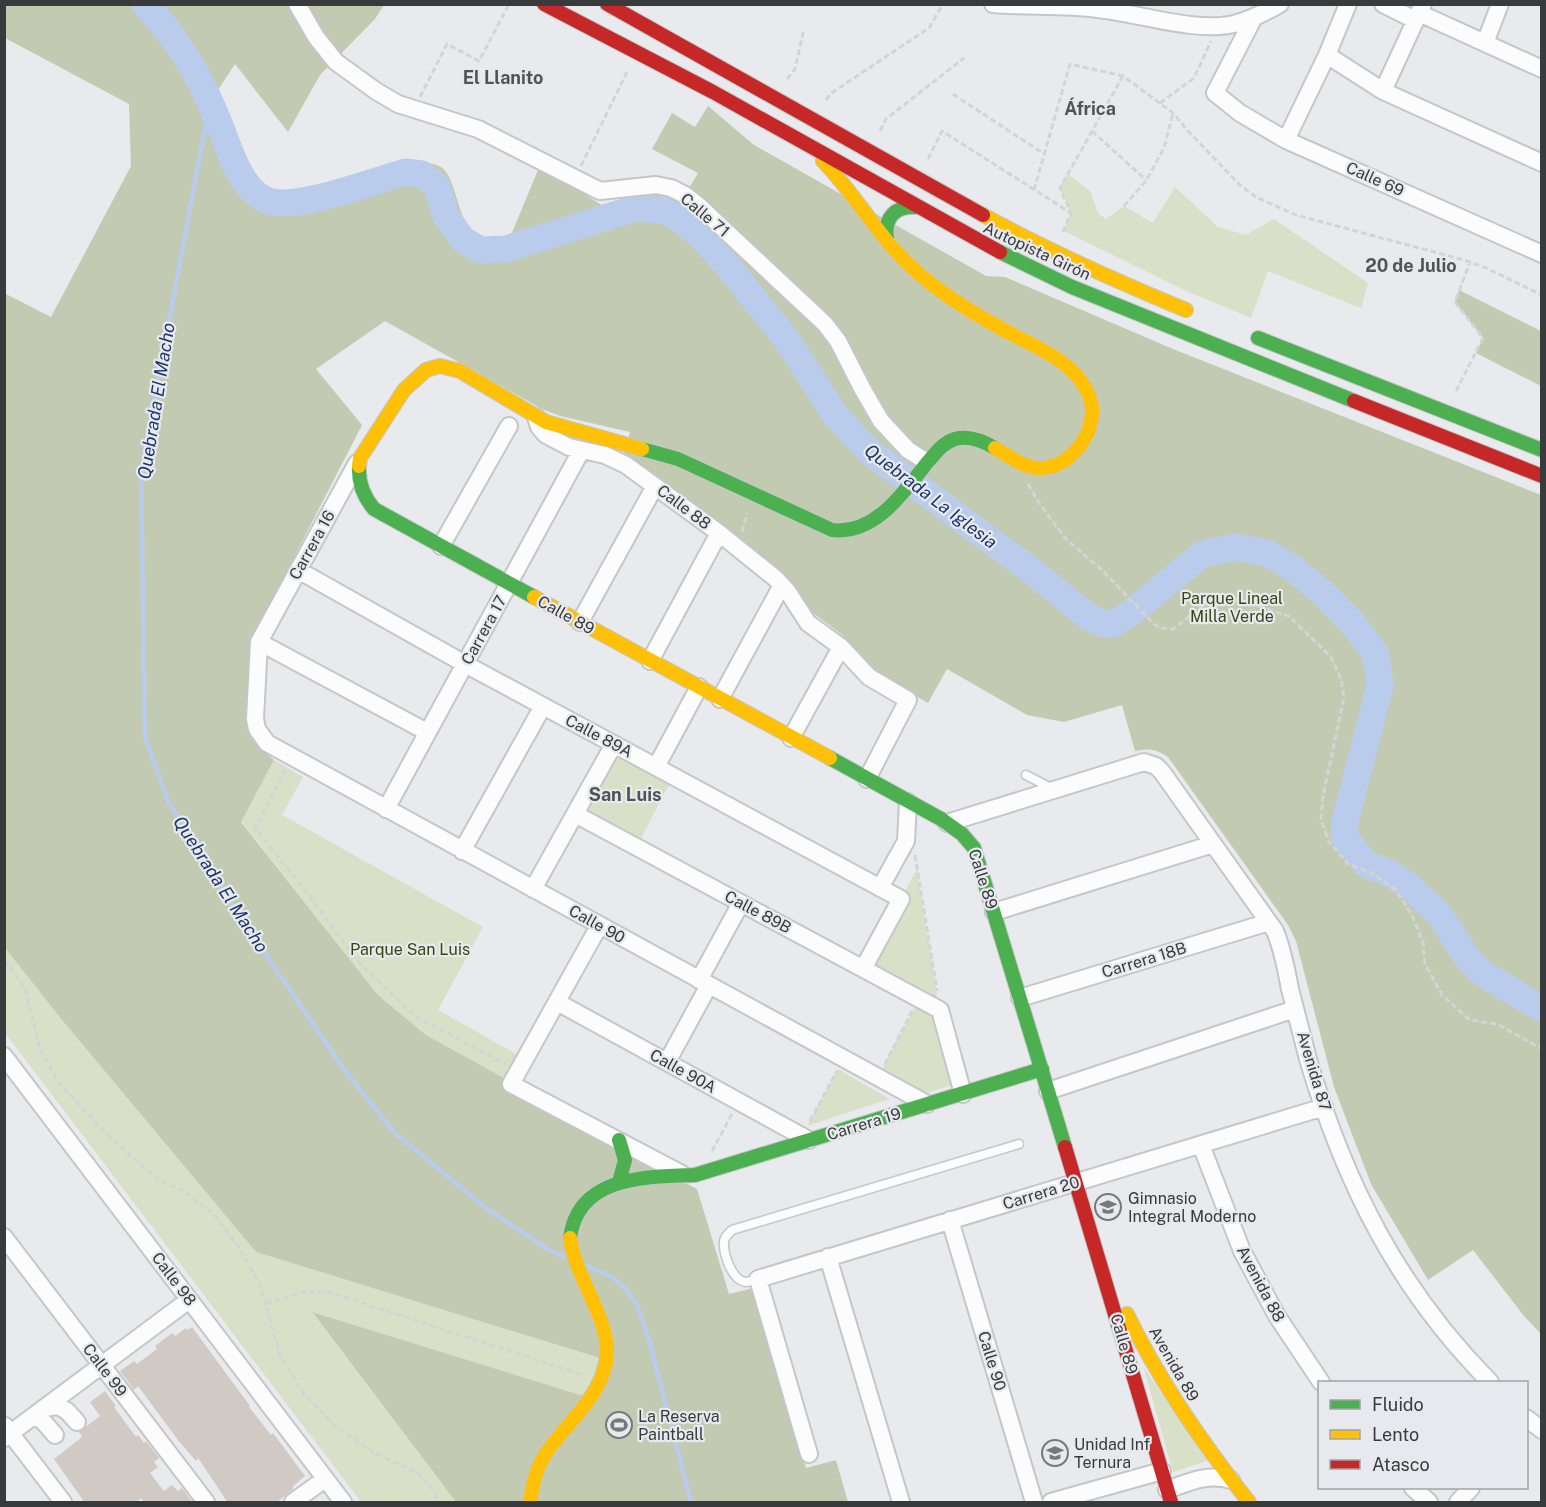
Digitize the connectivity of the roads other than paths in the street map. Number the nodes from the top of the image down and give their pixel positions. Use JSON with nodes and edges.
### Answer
{"nodes":[{"id":1,"x":297,"y":4,"type":"edge"},
{"id":2,"x":544,"y":4,"type":"edge"},
{"id":3,"x":607,"y":4,"type":"edge"},
{"id":4,"x":993,"y":4,"type":"edge"},
{"id":5,"x":1280,"y":4,"type":"edge"},
{"id":6,"x":1348,"y":4,"type":"edge"},
{"id":7,"x":1383,"y":4,"type":"edge"},
{"id":8,"x":1500,"y":4,"type":"edge"},
{"id":9,"x":1419,"y":13,"type":"edge"},
{"id":10,"x":1253,"y":19,"type":"junction"},
{"id":11,"x":1485,"y":43,"type":"junction"},
{"id":12,"x":1327,"y":55,"type":"junction"},
{"id":13,"x":1542,"y":69,"type":"edge"},
{"id":14,"x":1383,"y":91,"type":"junction"},
{"id":15,"x":1286,"y":140,"type":"junction"},
{"id":16,"x":800,"y":141,"type":"junction"},
{"id":17,"x":853,"y":143,"type":"junction"},
{"id":18,"x":1542,"y":163,"type":"edge"},
{"id":19,"x":866,"y":177,"type":"junction"},
{"id":20,"x":915,"y":207,"type":"junction"},
{"id":21,"x":886,"y":238,"type":"junction"},
{"id":22,"x":1542,"y":254,"type":"edge"},
{"id":23,"x":1195,"y":314,"type":"dead end"},
{"id":24,"x":1248,"y":334,"type":"dead end"},
{"id":25,"x":430,"y":367,"type":"joint"},
{"id":26,"x":536,"y":417,"type":"junction"},
{"id":27,"x":509,"y":426,"type":"dead end"},
{"id":28,"x":1542,"y":450,"type":"edge"},
{"id":29,"x":581,"y":451,"type":"junction"},
{"id":30,"x":360,"y":458,"type":"junction"},
{"id":31,"x":923,"y":467,"type":"junction"},
{"id":32,"x":1542,"y":476,"type":"edge"},
{"id":33,"x":656,"y":486,"type":"junction"},
{"id":34,"x":333,"y":507,"type":"junction"},
{"id":35,"x":374,"y":509,"type":"junction"},
{"id":36,"x":719,"y":533,"type":"junction"},
{"id":37,"x":441,"y":546,"type":"junction"},
{"id":38,"x":298,"y":570,"type":"junction"},
{"id":39,"x":509,"y":583,"type":"junction"},
{"id":40,"x":782,"y":585,"type":"junction"},
{"id":41,"x":580,"y":622,"type":"junction"},
{"id":42,"x":258,"y":642,"type":"junction"},
{"id":43,"x":841,"y":647,"type":"junction"},
{"id":44,"x":650,"y":661,"type":"junction"},
{"id":45,"x":465,"y":664,"type":"junction"},
{"id":46,"x":699,"y":687,"type":"junction"},
{"id":47,"x":720,"y":699,"type":"junction"},
{"id":48,"x":543,"y":705,"type":"junction"},
{"id":49,"x":427,"y":732,"type":"junction"},
{"id":50,"x":791,"y":738,"type":"junction"},
{"id":51,"x":267,"y":743,"type":"joint"},
{"id":52,"x":614,"y":744,"type":"junction"},
{"id":53,"x":656,"y":767,"type":"junction"},
{"id":54,"x":1026,"y":775,"type":"dead end"},
{"id":55,"x":867,"y":779,"type":"junction"},
{"id":56,"x":1054,"y":790,"type":"junction"},
{"id":57,"x":909,"y":802,"type":"junction"},
{"id":58,"x":386,"y":808,"type":"junction"},
{"id":59,"x":575,"y":814,"type":"junction"},
{"id":60,"x":947,"y":823,"type":"junction"},
{"id":61,"x":1213,"y":844,"type":"junction"},
{"id":62,"x":462,"y":851,"type":"junction"},
{"id":63,"x":880,"y":888,"type":"junction"},
{"id":64,"x":533,"y":889,"type":"junction"},
{"id":65,"x":741,"y":903,"type":"junction"},
{"id":66,"x":994,"y":912,"type":"junction"},
{"id":67,"x":1269,"y":922,"type":"junction"},
{"id":68,"x":599,"y":926,"type":"junction"},
{"id":69,"x":863,"y":969,"type":"junction"},
{"id":70,"x":704,"y":983,"type":"junction"},
{"id":71,"x":1020,"y":998,"type":"junction"},
{"id":72,"x":557,"y":1002,"type":"junction"},
{"id":73,"x":1295,"y":1009,"type":"junction"},
{"id":74,"x":4,"y":1056,"type":"edge"},
{"id":75,"x":667,"y":1062,"type":"junction"},
{"id":76,"x":1042,"y":1069,"type":"junction"},
{"id":77,"x":1048,"y":1091,"type":"junction"},
{"id":78,"x":963,"y":1094,"type":"junction"},
{"id":79,"x":927,"y":1104,"type":"junction"},
{"id":80,"x":1324,"y":1107,"type":"junction"},
{"id":81,"x":805,"y":1139,"type":"junction"},
{"id":82,"x":619,"y":1140,"type":"junction"},
{"id":83,"x":1019,"y":1144,"type":"dead end"},
{"id":84,"x":1201,"y":1144,"type":"junction"},
{"id":85,"x":692,"y":1174,"type":"junction"},
{"id":86,"x":619,"y":1182,"type":"junction"},
{"id":87,"x":1076,"y":1182,"type":"junction"},
{"id":88,"x":950,"y":1221,"type":"junction"},
{"id":89,"x":1091,"y":1231,"type":"junction"},
{"id":90,"x":4,"y":1237,"type":"edge"},
{"id":91,"x":828,"y":1257,"type":"junction"},
{"id":92,"x":758,"y":1279,"type":"junction"},
{"id":93,"x":189,"y":1300,"type":"junction"},
{"id":94,"x":102,"y":1365,"type":"junction"},
{"id":95,"x":1320,"y":1381,"type":"edge"},
{"id":96,"x":1488,"y":1381,"type":"edge"},
{"id":97,"x":39,"y":1413,"type":"junction"},
{"id":98,"x":77,"y":1422,"type":"dead end"},
{"id":99,"x":7,"y":1432,"type":"edge"},
{"id":100,"x":55,"y":1435,"type":"dead end"},
{"id":101,"x":809,"y":1454,"type":"dead end"},
{"id":102,"x":1162,"y":1471,"type":"junction"},
{"id":103,"x":325,"y":1479,"type":"junction"},
{"id":104,"x":1231,"y":1480,"type":"junction"},
{"id":105,"x":1414,"y":1489,"type":"edge"},
{"id":106,"x":1470,"y":1489,"type":"edge"},
{"id":107,"x":1169,"y":1496,"type":"edge"},
{"id":108,"x":63,"y":1503,"type":"edge"},
{"id":109,"x":206,"y":1503,"type":"edge"},
{"id":110,"x":293,"y":1503,"type":"edge"},
{"id":111,"x":343,"y":1503,"type":"edge"},
{"id":112,"x":530,"y":1503,"type":"edge"},
{"id":113,"x":901,"y":1503,"type":"edge"},
{"id":114,"x":1034,"y":1503,"type":"edge"},
{"id":115,"x":1051,"y":1503,"type":"edge"},
{"id":116,"x":1249,"y":1503,"type":"edge"},
{"id":117,"x":1429,"y":1503,"type":"edge"},
{"id":118,"x":1458,"y":1503,"type":"edge"}],
"edges":[{"from":1,"to":31,"type":"street","name":"Calle 71"},
{"from":2,"to":16,"type":"main road","name":"Autopista Girón"},
{"from":3,"to":17,"type":"main road","name":"Autopista Girón"},
{"from":4,"to":10,"type":"street"},
{"from":5,"to":10,"type":"street"},
{"from":6,"to":12,"type":"street"},
{"from":7,"to":9,"type":"street"},
{"from":8,"to":11,"type":"street"},
{"from":9,"to":11,"type":"street"},
{"from":9,"to":14,"type":"street"},
{"from":10,"to":15,"type":"street","name":"Calle 69"},
{"from":11,"to":13,"type":"street"},
{"from":12,"to":14,"type":"street"},
{"from":12,"to":15,"type":"street"},
{"from":14,"to":18,"type":"street"},
{"from":15,"to":22,"type":"street","name":"Calle 69"},
{"from":16,"to":19,"type":"main road","name":"Autopista Girón"},
{"from":16,"to":21,"type":"main road"},
{"from":17,"to":19,"type":"main road"},
{"from":17,"to":23,"type":"main road","name":"Autopista Girón"},
{"from":19,"to":20,"type":"main road","name":"Autopista Girón"},
{"from":19,"to":21,"type":"main road"},
{"from":20,"to":21,"type":"main road"},
{"from":20,"to":32,"type":"main road","name":"Autopista Girón"},
{"from":21,"to":31,"type":"main road"},
{"from":24,"to":28,"type":"main road"},
{"from":25,"to":26,"type":"main road","name":"Calle 88"},
{"from":25,"to":30,"type":"main road","name":"Carrera 16"},
{"from":26,"to":29,"type":"street","name":"Calle 88"},
{"from":26,"to":31,"type":"main road"},
{"from":27,"to":37,"type":"street"},
{"from":29,"to":33,"type":"street","name":"Calle 88"},
{"from":29,"to":39,"type":"street","name":"Carrera 17"},
{"from":30,"to":34,"type":"street","name":"Carrera 16"},
{"from":30,"to":35,"type":"main road"},
{"from":33,"to":36,"type":"street","name":"Calle 88"},
{"from":33,"to":41,"type":"street"},
{"from":34,"to":35,"type":"street","name":"Calle 89"},
{"from":34,"to":38,"type":"street","name":"Carrera 16"},
{"from":35,"to":37,"type":"main road","name":"Calle 89"},
{"from":36,"to":40,"type":"street","name":"Calle 88"},
{"from":36,"to":44,"type":"street"},
{"from":37,"to":39,"type":"main road","name":"Calle 89"},
{"from":38,"to":42,"type":"street","name":"Carrera 16"},
{"from":38,"to":45,"type":"street","name":"Calle 89A"},
{"from":39,"to":41,"type":"main road","name":"Calle 89"},
{"from":39,"to":45,"type":"street","name":"Carrera 17"},
{"from":40,"to":43,"type":"street","name":"Calle 88"},
{"from":40,"to":47,"type":"street"},
{"from":41,"to":44,"type":"main road","name":"Calle 89"},
{"from":42,"to":49,"type":"street"},
{"from":42,"to":51,"type":"street","name":"Carrera 16"},
{"from":43,"to":50,"type":"street"},
{"from":43,"to":55,"type":"street","name":"Calle 88"},
{"from":44,"to":46,"type":"main road","name":"Calle 89"},
{"from":45,"to":48,"type":"street","name":"Calle 89A"},
{"from":45,"to":49,"type":"street","name":"Carrera 17"},
{"from":46,"to":47,"type":"main road","name":"Calle 89"},
{"from":46,"to":53,"type":"street"},
{"from":47,"to":50,"type":"main road","name":"Calle 89"},
{"from":48,"to":52,"type":"street","name":"Calle 89A"},
{"from":48,"to":62,"type":"street"},
{"from":49,"to":58,"type":"street","name":"Carrera 17"},
{"from":50,"to":55,"type":"main road","name":"Calle 89"},
{"from":51,"to":58,"type":"street","name":"Calle 90"},
{"from":52,"to":53,"type":"street","name":"Calle 89A"},
{"from":52,"to":59,"type":"street"},
{"from":53,"to":63,"type":"street","name":"Calle 89A"},
{"from":54,"to":56,"type":"lane"},
{"from":55,"to":57,"type":"main road","name":"Calle 89"},
{"from":56,"to":60,"type":"street"},
{"from":56,"to":61,"type":"street","name":"Avenida 87"},
{"from":57,"to":60,"type":"main road","name":"Calle 89"},
{"from":57,"to":63,"type":"street"},
{"from":58,"to":62,"type":"street","name":"Calle 90"},
{"from":59,"to":64,"type":"street"},
{"from":59,"to":65,"type":"street","name":"Calle 89B"},
{"from":60,"to":66,"type":"main road","name":"Calle 89"},
{"from":61,"to":66,"type":"street"},
{"from":61,"to":67,"type":"street","name":"Avenida 87"},
{"from":62,"to":64,"type":"street","name":"Calle 90"},
{"from":63,"to":69,"type":"street","name":"Calle 89A"},
{"from":64,"to":68,"type":"street","name":"Calle 90"},
{"from":65,"to":69,"type":"street","name":"Calle 89B"},
{"from":65,"to":70,"type":"street"},
{"from":66,"to":71,"type":"main road","name":"Calle 89"},
{"from":67,"to":71,"type":"street","name":"Carrera 18B"},
{"from":67,"to":73,"type":"street","name":"Avenida 87"},
{"from":68,"to":70,"type":"street","name":"Calle 90"},
{"from":68,"to":72,"type":"street"},
{"from":69,"to":78,"type":"street","name":"Calle 89B"},
{"from":70,"to":75,"type":"street"},
{"from":70,"to":79,"type":"street","name":"Calle 90"},
{"from":71,"to":76,"type":"main road","name":"Calle 89"},
{"from":72,"to":75,"type":"street","name":"Calle 90A"},
{"from":72,"to":82,"type":"street"},
{"from":73,"to":77,"type":"street"},
{"from":73,"to":80,"type":"street","name":"Avenida 87"},
{"from":74,"to":93,"type":"street","name":"Calle 98"},
{"from":75,"to":81,"type":"street","name":"Calle 90A"},
{"from":76,"to":77,"type":"main road","name":"Calle 89"},
{"from":76,"to":78,"type":"main road","name":"Carrera 19"},
{"from":77,"to":87,"type":"main road","name":"Calle 89"},
{"from":78,"to":79,"type":"main road","name":"Carrera 19"},
{"from":79,"to":81,"type":"main road","name":"Carrera 19"},
{"from":80,"to":84,"type":"street","name":"Carrera 20"},
{"from":80,"to":96,"type":"street","name":"Avenida 87"},
{"from":81,"to":85,"type":"main road","name":"Carrera 19"},
{"from":82,"to":85,"type":"street"},
{"from":82,"to":86,"type":"main road"},
{"from":83,"to":92,"type":"lane"},
{"from":84,"to":87,"type":"street","name":"Carrera 20"},
{"from":84,"to":95,"type":"street","name":"Avenida 88"},
{"from":85,"to":86,"type":"main road","name":"Carrera 19"},
{"from":86,"to":112,"type":"main road"},
{"from":87,"to":88,"type":"street","name":"Carrera 20"},
{"from":87,"to":89,"type":"main road","name":"Calle 89"},
{"from":88,"to":91,"type":"street","name":"Carrera 20"},
{"from":88,"to":114,"type":"street","name":"Calle 90"},
{"from":89,"to":102,"type":"main road","name":"Calle 89"},
{"from":89,"to":104,"type":"main road","name":"Avenida 89"},
{"from":90,"to":94,"type":"street","name":"Calle 99"},
{"from":91,"to":92,"type":"street","name":"Carrera 20"},
{"from":91,"to":113,"type":"street"},
{"from":92,"to":101,"type":"street"},
{"from":93,"to":94,"type":"street"},
{"from":93,"to":103,"type":"street","name":"Calle 98"},
{"from":94,"to":97,"type":"street"},
{"from":94,"to":109,"type":"street","name":"Calle 99"},
{"from":97,"to":98,"type":"street"},
{"from":97,"to":99,"type":"street"},
{"from":97,"to":100,"type":"street"},
{"from":99,"to":108,"type":"street"},
{"from":102,"to":107,"type":"main road","name":"Calle 89"},
{"from":102,"to":115,"type":"street"},
{"from":103,"to":110,"type":"street"},
{"from":103,"to":111,"type":"street","name":"Calle 98"},
{"from":104,"to":107,"type":"street"},
{"from":104,"to":116,"type":"main road","name":"Avenida 89"},
{"from":105,"to":117,"type":"street"},
{"from":106,"to":118,"type":"street"}]}
